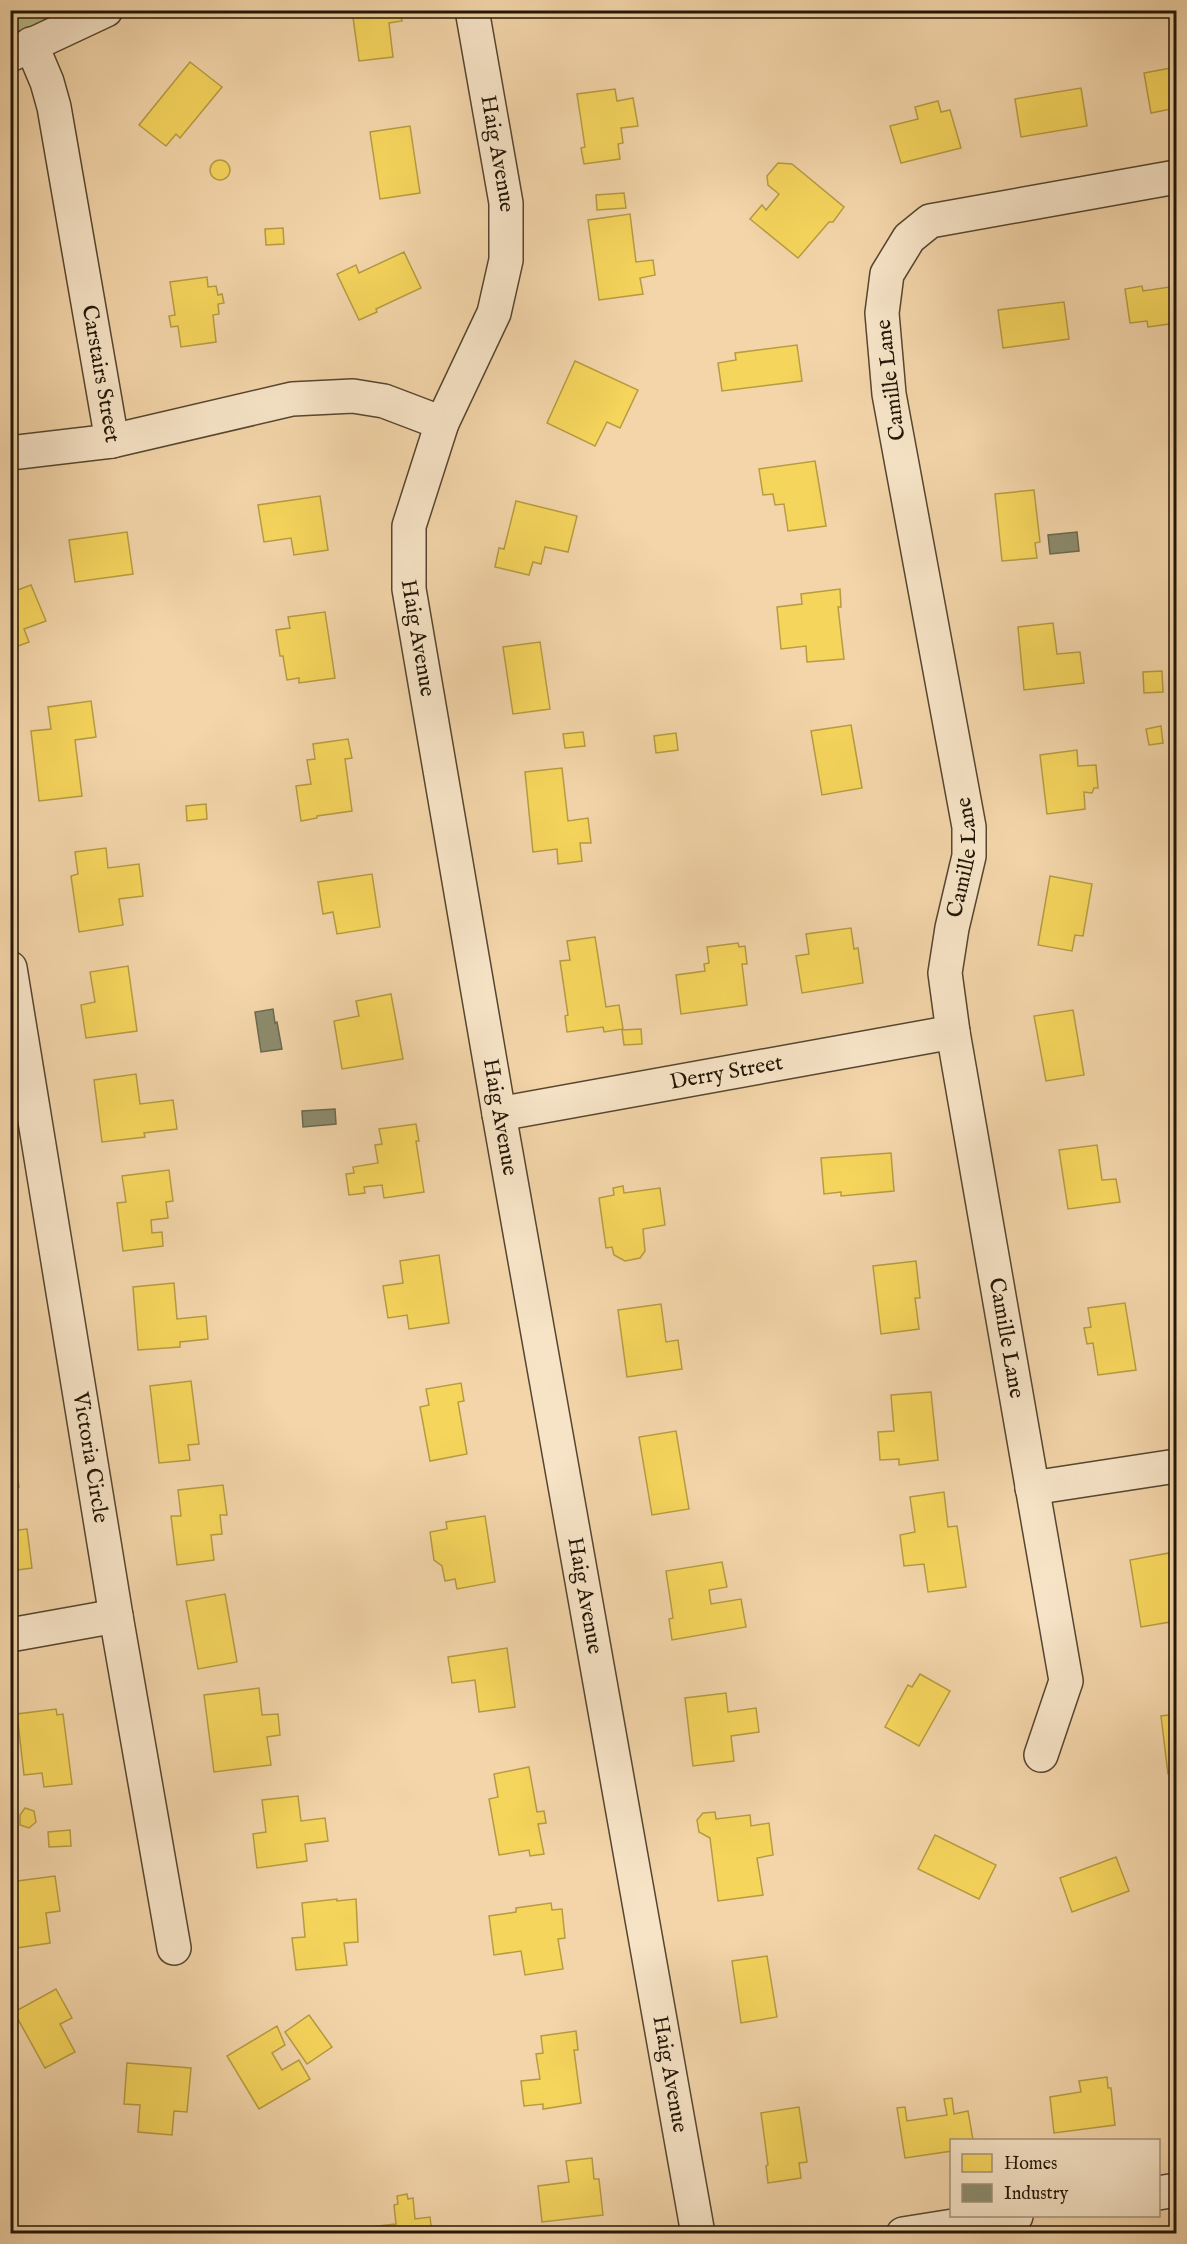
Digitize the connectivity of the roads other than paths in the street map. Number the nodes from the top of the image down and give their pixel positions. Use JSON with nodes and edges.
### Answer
{"nodes":[{"id":1,"x":106,"y":10,"type":"edge"},
{"id":2,"x":472,"y":10,"type":"edge"},
{"id":3,"x":21,"y":50,"type":"edge"},
{"id":4,"x":1176,"y":177,"type":"edge"},
{"id":5,"x":442,"y":423,"type":"junction"},
{"id":6,"x":112,"y":441,"type":"junction"},
{"id":7,"x":10,"y":453,"type":"edge"},
{"id":8,"x":10,"y":968,"type":"edge"},
{"id":9,"x":953,"y":1032,"type":"junction"},
{"id":10,"x":500,"y":1114,"type":"junction"},
{"id":11,"x":1176,"y":1466,"type":"edge"},
{"id":12,"x":1032,"y":1488,"type":"junction"},
{"id":13,"x":116,"y":1616,"type":"junction"},
{"id":14,"x":10,"y":1635,"type":"edge"},
{"id":15,"x":1041,"y":1755,"type":"dead end"},
{"id":16,"x":174,"y":1948,"type":"dead end"},
{"id":17,"x":1176,"y":2190,"type":"edge"},
{"id":18,"x":1160,"y":2193,"type":"edge"},
{"id":19,"x":1010,"y":2217,"type":"edge"},
{"id":20,"x":698,"y":2234,"type":"edge"},
{"id":21,"x":903,"y":2234,"type":"edge"}],
"edges":[{"from":1,"to":3,"type":"street"},
{"from":2,"to":5,"type":"street","name":"Haig Avenue"},
{"from":3,"to":6,"type":"street","name":"Carstairs Street"},
{"from":4,"to":9,"type":"street","name":"Camille Lane"},
{"from":5,"to":6,"type":"street","name":"Carstairs Street"},
{"from":5,"to":10,"type":"street","name":"Haig Avenue"},
{"from":6,"to":7,"type":"street"},
{"from":8,"to":13,"type":"street","name":"Victoria Circle"},
{"from":9,"to":10,"type":"street","name":"Derry Street"},
{"from":9,"to":12,"type":"street","name":"Camille Lane"},
{"from":10,"to":20,"type":"street","name":"Haig Avenue"},
{"from":11,"to":12,"type":"street"},
{"from":12,"to":15,"type":"street","name":"Camille Lane"},
{"from":13,"to":14,"type":"street"},
{"from":13,"to":16,"type":"street","name":"Victoria Circle"},
{"from":17,"to":18,"type":"street"},
{"from":19,"to":21,"type":"street"}]}
